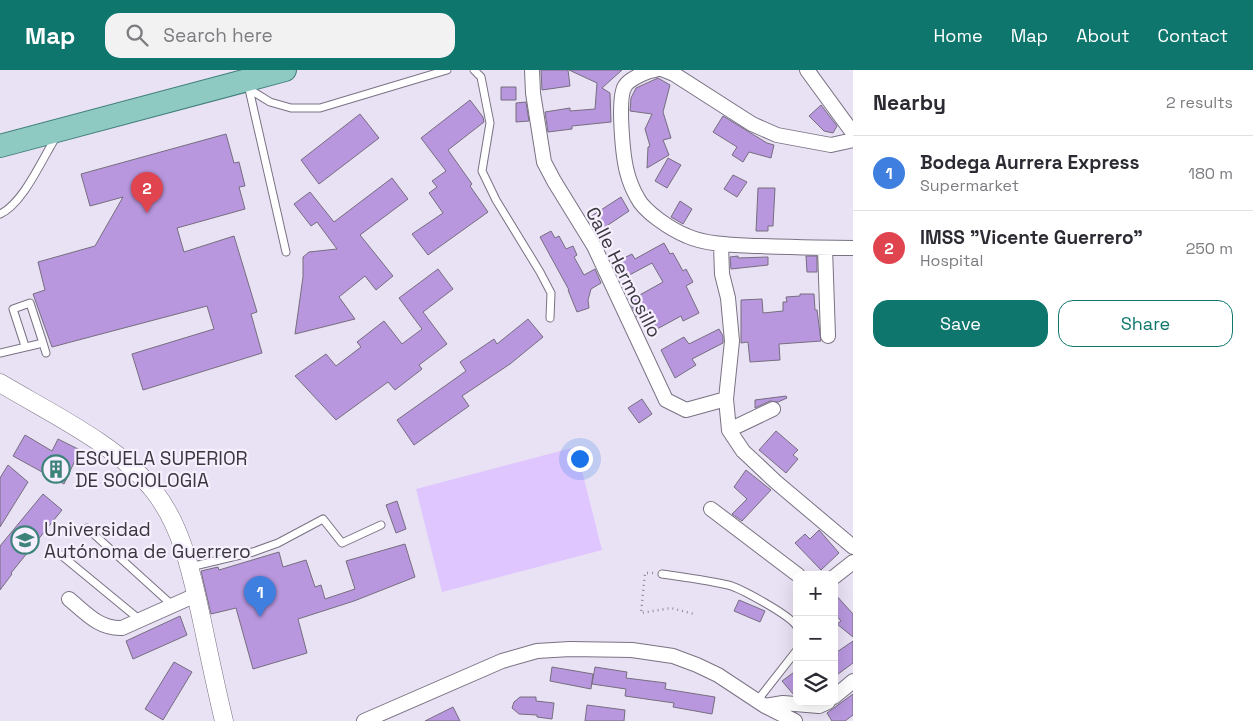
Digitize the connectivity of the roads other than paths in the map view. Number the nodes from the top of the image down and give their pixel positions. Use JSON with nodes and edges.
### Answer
{"nodes":[{"id":1,"x":226,"y":70,"type":"edge"},
{"id":2,"x":285,"y":70,"type":"edge"},
{"id":3,"x":447,"y":70,"type":"edge"},
{"id":4,"x":474,"y":70,"type":"edge"},
{"id":5,"x":532,"y":70,"type":"edge"},
{"id":6,"x":655,"y":70,"type":"edge"},
{"id":7,"x":664,"y":70,"type":"edge"},
{"id":8,"x":808,"y":70,"type":"edge"},
{"id":9,"x":247,"y":80,"type":"edge"},
{"id":10,"x":60,"y":130,"type":"junction"},
{"id":11,"x":0,"y":131,"type":"edge"},
{"id":12,"x":853,"y":133,"type":"edge"},
{"id":13,"x":853,"y":140,"type":"edge"},
{"id":14,"x":0,"y":146,"type":"edge"},
{"id":15,"x":0,"y":214,"type":"edge"},
{"id":16,"x":721,"y":244,"type":"junction"},
{"id":17,"x":825,"y":248,"type":"junction"},
{"id":18,"x":853,"y":248,"type":"edge"},
{"id":19,"x":286,"y":252,"type":"dead end"},
{"id":20,"x":550,"y":318,"type":"dead end"},
{"id":21,"x":828,"y":336,"type":"dead end"},
{"id":22,"x":43,"y":343,"type":"junction"},
{"id":23,"x":26,"y":346,"type":"junction"},
{"id":24,"x":0,"y":352,"type":"edge"},
{"id":25,"x":46,"y":353,"type":"dead end"},
{"id":26,"x":0,"y":383,"type":"edge"},
{"id":27,"x":726,"y":399,"type":"junction"},
{"id":28,"x":774,"y":410,"type":"dead end"},
{"id":29,"x":729,"y":430,"type":"junction"},
{"id":30,"x":711,"y":509,"type":"dead end"},
{"id":31,"x":381,"y":525,"type":"dead end"},
{"id":32,"x":87,"y":528,"type":"dead end"},
{"id":33,"x":853,"y":547,"type":"edge"},
{"id":34,"x":61,"y":555,"type":"dead end"},
{"id":35,"x":853,"y":562,"type":"edge"},
{"id":36,"x":190,"y":567,"type":"junction"},
{"id":37,"x":793,"y":571,"type":"edge"},
{"id":38,"x":662,"y":574,"type":"road end"},
{"id":39,"x":838,"y":574,"type":"edge"},
{"id":40,"x":196,"y":595,"type":"junction"},
{"id":41,"x":69,"y":599,"type":"dead end"},
{"id":42,"x":172,"y":605,"type":"junction"},
{"id":43,"x":140,"y":620,"type":"junction"},
{"id":44,"x":793,"y":621,"type":"edge"},
{"id":45,"x":793,"y":656,"type":"edge"},
{"id":46,"x":853,"y":680,"type":"edge"},
{"id":47,"x":838,"y":693,"type":"edge"},
{"id":48,"x":761,"y":704,"type":"junction"},
{"id":49,"x":793,"y":704,"type":"edge"},
{"id":50,"x":224,"y":721,"type":"edge"},
{"id":51,"x":364,"y":721,"type":"edge"},
{"id":52,"x":796,"y":721,"type":"edge"}],
"edges":[{"from":1,"to":11,"type":"main road"},
{"from":2,"to":9,"type":"main road"},
{"from":3,"to":9,"type":"lane"},
{"from":4,"to":20,"type":"lane"},
{"from":5,"to":27,"type":"street","name":"Calle Hermosillo"},
{"from":6,"to":16,"type":"street"},
{"from":7,"to":13,"type":"street"},
{"from":8,"to":12,"type":"street"},
{"from":9,"to":10,"type":"main road"},
{"from":9,"to":19,"type":"lane"},
{"from":10,"to":14,"type":"main road"},
{"from":10,"to":15,"type":"lane"},
{"from":16,"to":17,"type":"street"},
{"from":16,"to":27,"type":"street"},
{"from":17,"to":18,"type":"street"},
{"from":17,"to":21,"type":"street"},
{"from":22,"to":23,"type":"lane"},
{"from":22,"to":23,"type":"lane"},
{"from":22,"to":25,"type":"lane"},
{"from":23,"to":24,"type":"lane"},
{"from":26,"to":36,"type":"street"},
{"from":27,"to":29,"type":"street"},
{"from":28,"to":29,"type":"street"},
{"from":29,"to":33,"type":"street"},
{"from":30,"to":37,"type":"street"},
{"from":31,"to":36,"type":"lane"},
{"from":32,"to":42,"type":"lane"},
{"from":34,"to":43,"type":"lane"},
{"from":35,"to":39,"type":"street"},
{"from":36,"to":40,"type":"street"},
{"from":38,"to":44,"type":"lane"},
{"from":40,"to":42,"type":"street"},
{"from":40,"to":50,"type":"street"},
{"from":41,"to":43,"type":"street"},
{"from":42,"to":43,"type":"street"},
{"from":45,"to":48,"type":"lane"},
{"from":46,"to":47,"type":"street"},
{"from":48,"to":49,"type":"street"},
{"from":48,"to":51,"type":"street"},
{"from":48,"to":52,"type":"street"}]}
